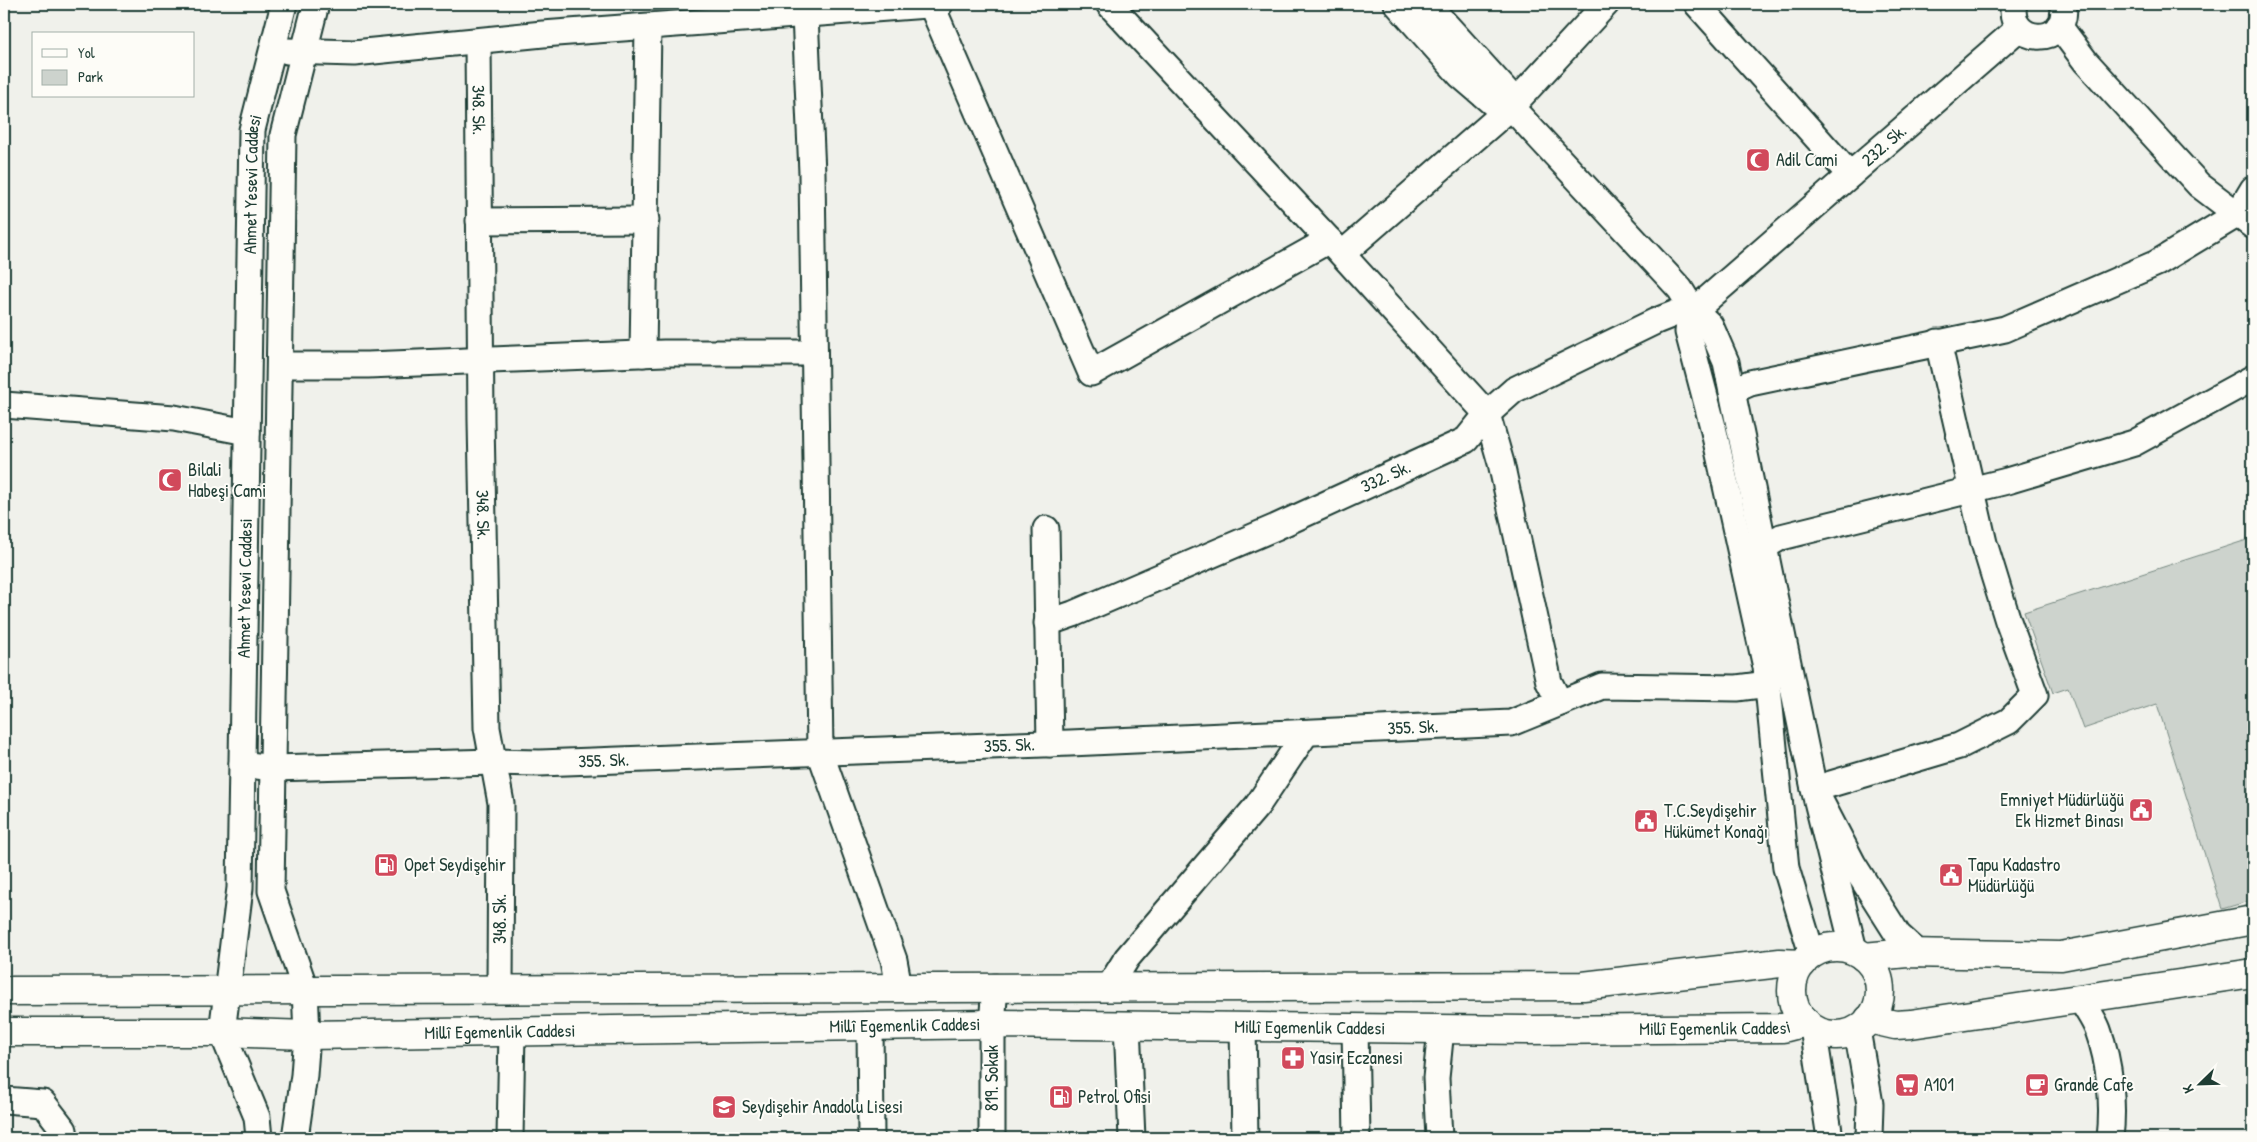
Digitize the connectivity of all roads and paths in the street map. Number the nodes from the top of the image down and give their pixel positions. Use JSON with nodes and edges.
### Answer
{"nodes":[{"id":1,"x":284,"y":4,"type":"edge"},
{"id":2,"x":316,"y":4,"type":"edge"},
{"id":3,"x":931,"y":4,"type":"edge"},
{"id":4,"x":940,"y":4,"type":"edge"},
{"id":5,"x":1109,"y":4,"type":"edge"},
{"id":6,"x":1397,"y":4,"type":"edge"},
{"id":7,"x":1427,"y":4,"type":"edge"},
{"id":8,"x":1606,"y":4,"type":"edge"},
{"id":9,"x":1697,"y":4,"type":"edge"},
{"id":10,"x":2014,"y":4,"type":"edge"},
{"id":11,"x":806,"y":9,"type":"edge"},
{"id":12,"x":2061,"y":15,"type":"edge"},
{"id":13,"x":648,"y":27,"type":"junction"},
{"id":14,"x":2019,"y":28,"type":"junction"},
{"id":15,"x":478,"y":41,"type":"junction"},
{"id":16,"x":272,"y":51,"type":"junction"},
{"id":17,"x":304,"y":52,"type":"junction"},
{"id":18,"x":1511,"y":107,"type":"junction"},
{"id":19,"x":1850,"y":175,"type":"junction"},
{"id":20,"x":2253,"y":189,"type":"edge"},
{"id":21,"x":646,"y":220,"type":"junction"},
{"id":22,"x":2245,"y":220,"type":"edge"},
{"id":23,"x":479,"y":221,"type":"junction"},
{"id":24,"x":1336,"y":247,"type":"junction"},
{"id":25,"x":1698,"y":304,"type":"junction"},
{"id":26,"x":1938,"y":342,"type":"junction"},
{"id":27,"x":814,"y":353,"type":"junction"},
{"id":28,"x":644,"y":354,"type":"junction"},
{"id":29,"x":480,"y":361,"type":"junction"},
{"id":30,"x":280,"y":365,"type":"junction"},
{"id":31,"x":2253,"y":378,"type":"edge"},
{"id":32,"x":1732,"y":391,"type":"junction"},
{"id":33,"x":4,"y":404,"type":"edge"},
{"id":34,"x":1487,"y":414,"type":"junction"},
{"id":35,"x":247,"y":432,"type":"junction"},
{"id":36,"x":1972,"y":490,"type":"junction"},
{"id":37,"x":1046,"y":529,"type":"dead end"},
{"id":38,"x":1764,"y":547,"type":"junction"},
{"id":39,"x":1047,"y":623,"type":"junction"},
{"id":40,"x":1768,"y":684,"type":"junction"},
{"id":41,"x":1560,"y":703,"type":"junction"},
{"id":42,"x":1306,"y":733,"type":"junction"},
{"id":43,"x":1050,"y":744,"type":"junction"},
{"id":44,"x":820,"y":752,"type":"junction"},
{"id":45,"x":494,"y":762,"type":"junction"},
{"id":46,"x":242,"y":764,"type":"junction"},
{"id":47,"x":273,"y":768,"type":"junction"},
{"id":48,"x":1814,"y":788,"type":"junction"},
{"id":49,"x":2253,"y":920,"type":"edge"},
{"id":50,"x":1859,"y":954,"type":"junction"},
{"id":51,"x":1919,"y":954,"type":"junction"},
{"id":52,"x":1807,"y":959,"type":"junction"},
{"id":53,"x":2253,"y":973,"type":"edge"},
{"id":54,"x":899,"y":987,"type":"junction"},
{"id":55,"x":995,"y":987,"type":"junction"},
{"id":56,"x":1109,"y":987,"type":"junction"},
{"id":57,"x":500,"y":988,"type":"junction"},
{"id":58,"x":305,"y":989,"type":"junction"},
{"id":59,"x":226,"y":990,"type":"junction"},
{"id":60,"x":4,"y":991,"type":"edge"},
{"id":61,"x":2081,"y":999,"type":"junction"},
{"id":62,"x":992,"y":1024,"type":"junction"},
{"id":63,"x":1863,"y":1024,"type":"junction"},
{"id":64,"x":1809,"y":1025,"type":"junction"},
{"id":65,"x":870,"y":1026,"type":"junction"},
{"id":66,"x":1127,"y":1026,"type":"junction"},
{"id":67,"x":1243,"y":1027,"type":"junction"},
{"id":68,"x":1355,"y":1028,"type":"junction"},
{"id":69,"x":1441,"y":1029,"type":"junction"},
{"id":70,"x":512,"y":1031,"type":"junction"},
{"id":71,"x":4,"y":1032,"type":"edge"},
{"id":72,"x":222,"y":1032,"type":"junction"},
{"id":73,"x":308,"y":1035,"type":"junction"},
{"id":74,"x":4,"y":1100,"type":"edge"},
{"id":75,"x":65,"y":1138,"type":"edge"},
{"id":76,"x":259,"y":1138,"type":"edge"},
{"id":77,"x":295,"y":1138,"type":"edge"},
{"id":78,"x":510,"y":1138,"type":"edge"},
{"id":79,"x":871,"y":1138,"type":"edge"},
{"id":80,"x":992,"y":1138,"type":"edge"},
{"id":81,"x":1132,"y":1138,"type":"edge"},
{"id":82,"x":1245,"y":1138,"type":"edge"},
{"id":83,"x":1357,"y":1138,"type":"edge"},
{"id":84,"x":1439,"y":1138,"type":"edge"},
{"id":85,"x":1830,"y":1138,"type":"edge"},
{"id":86,"x":1869,"y":1138,"type":"edge"},
{"id":87,"x":2110,"y":1138,"type":"edge"}],
"edges":[{"from":1,"to":16,"type":"street","name":"Ahmet Yesevi Caddesi"},
{"from":2,"to":17,"type":"street","name":"Ahmet Yesevi Caddesi"},
{"from":3,"to":4,"type":"street"},
{"from":3,"to":11,"type":"street"},
{"from":3,"to":24,"type":"street"},
{"from":5,"to":24,"type":"street"},
{"from":6,"to":18,"type":"street"},
{"from":7,"to":18,"type":"street"},
{"from":8,"to":18,"type":"street"},
{"from":9,"to":19,"type":"street"},
{"from":10,"to":14,"type":"street"},
{"from":11,"to":13,"type":"street"},
{"from":11,"to":27,"type":"street"},
{"from":12,"to":14,"type":"street"},
{"from":12,"to":22,"type":"street"},
{"from":13,"to":15,"type":"street"},
{"from":13,"to":21,"type":"street"},
{"from":14,"to":19,"type":"street","name":"232. Sk."},
{"from":15,"to":17,"type":"street"},
{"from":15,"to":23,"type":"street","name":"348. Sk."},
{"from":16,"to":17,"type":"street"},
{"from":16,"to":35,"type":"street","name":"Ahmet Yesevi Caddesi"},
{"from":17,"to":30,"type":"street","name":"Ahmet Yesevi Caddesi"},
{"from":18,"to":24,"type":"street"},
{"from":18,"to":25,"type":"street"},
{"from":19,"to":25,"type":"street","name":"232. Sk."},
{"from":20,"to":22,"type":"street"},
{"from":21,"to":23,"type":"street"},
{"from":21,"to":28,"type":"street"},
{"from":22,"to":26,"type":"street"},
{"from":23,"to":29,"type":"street","name":"348. Sk."},
{"from":24,"to":34,"type":"street"},
{"from":25,"to":32,"type":"street"},
{"from":25,"to":34,"type":"street","name":"332. Sk."},
{"from":25,"to":40,"type":"street"},
{"from":26,"to":32,"type":"street"},
{"from":26,"to":36,"type":"street"},
{"from":27,"to":28,"type":"street"},
{"from":27,"to":44,"type":"street"},
{"from":28,"to":29,"type":"street"},
{"from":29,"to":30,"type":"street"},
{"from":29,"to":45,"type":"street","name":"348. Sk."},
{"from":30,"to":47,"type":"street","name":"Ahmet Yesevi Caddesi"},
{"from":31,"to":36,"type":"street"},
{"from":32,"to":38,"type":"street"},
{"from":33,"to":35,"type":"street"},
{"from":34,"to":39,"type":"street","name":"332. Sk."},
{"from":34,"to":41,"type":"street"},
{"from":35,"to":46,"type":"street","name":"Ahmet Yesevi Caddesi"},
{"from":36,"to":38,"type":"street"},
{"from":36,"to":48,"type":"street"},
{"from":37,"to":39,"type":"street"},
{"from":38,"to":48,"type":"street"},
{"from":39,"to":43,"type":"street"},
{"from":40,"to":41,"type":"street","name":"355. Sk."},
{"from":40,"to":52,"type":"street"},
{"from":41,"to":42,"type":"street","name":"355. Sk."},
{"from":42,"to":43,"type":"street","name":"355. Sk."},
{"from":42,"to":56,"type":"street"},
{"from":43,"to":44,"type":"street","name":"355. Sk."},
{"from":44,"to":45,"type":"street","name":"355. Sk."},
{"from":44,"to":54,"type":"street"},
{"from":45,"to":47,"type":"street","name":"355. Sk."},
{"from":45,"to":57,"type":"street","name":"348. Sk."},
{"from":46,"to":47,"type":"street","name":"355. Sk."},
{"from":46,"to":59,"type":"street","name":"Ahmet Yesevi Caddesi"},
{"from":47,"to":58,"type":"street","name":"Ahmet Yesevi Caddesi"},
{"from":48,"to":50,"type":"street"},
{"from":48,"to":51,"type":"street"},
{"from":49,"to":51,"type":"main road"},
{"from":50,"to":51,"type":"main road"},
{"from":50,"to":52,"type":"main road"},
{"from":50,"to":63,"type":"main road"},
{"from":52,"to":56,"type":"main road","name":"Millî Egemenlik Caddesi"},
{"from":52,"to":64,"type":"main road"},
{"from":53,"to":61,"type":"main road"},
{"from":54,"to":55,"type":"main road","name":"Millî Egemenlik Caddesi"},
{"from":54,"to":57,"type":"main road","name":"Millî Egemenlik Caddesi"},
{"from":55,"to":56,"type":"main road","name":"Millî Egemenlik Caddesi"},
{"from":55,"to":62,"type":"street","name":"819. Sokak"},
{"from":57,"to":58,"type":"main road","name":"Millî Egemenlik Caddesi"},
{"from":58,"to":59,"type":"main road","name":"Millî Egemenlik Caddesi"},
{"from":58,"to":73,"type":"street","name":"Ahmet Yesevi Caddesi"},
{"from":59,"to":60,"type":"main road","name":"Millî Egemenlik Caddesi"},
{"from":59,"to":72,"type":"street","name":"Ahmet Yesevi Caddesi"},
{"from":61,"to":63,"type":"main road"},
{"from":61,"to":87,"type":"street"},
{"from":62,"to":65,"type":"main road","name":"Millî Egemenlik Caddesi"},
{"from":62,"to":66,"type":"main road","name":"Millî Egemenlik Caddesi"},
{"from":62,"to":80,"type":"street","name":"819. Sokak"},
{"from":63,"to":64,"type":"main road"},
{"from":63,"to":86,"type":"street"},
{"from":64,"to":69,"type":"main road","name":"Millî Egemenlik Caddesi"},
{"from":64,"to":85,"type":"street"},
{"from":65,"to":70,"type":"main road","name":"Millî Egemenlik Caddesi"},
{"from":65,"to":79,"type":"street"},
{"from":66,"to":67,"type":"main road","name":"Millî Egemenlik Caddesi"},
{"from":66,"to":81,"type":"street"},
{"from":67,"to":68,"type":"main road","name":"Millî Egemenlik Caddesi"},
{"from":67,"to":82,"type":"street"},
{"from":68,"to":69,"type":"main road","name":"Millî Egemenlik Caddesi"},
{"from":68,"to":83,"type":"street"},
{"from":69,"to":84,"type":"street"},
{"from":70,"to":73,"type":"main road","name":"Millî Egemenlik Caddesi"},
{"from":70,"to":78,"type":"street"},
{"from":71,"to":72,"type":"main road","name":"Millî Egemenlik Caddesi"},
{"from":72,"to":73,"type":"main road","name":"Millî Egemenlik Caddesi"},
{"from":72,"to":76,"type":"street","name":"Ahmet Yesevi Caddesi"},
{"from":73,"to":77,"type":"street","name":"Ahmet Yesevi Caddesi"},
{"from":74,"to":75,"type":"street"}]}
